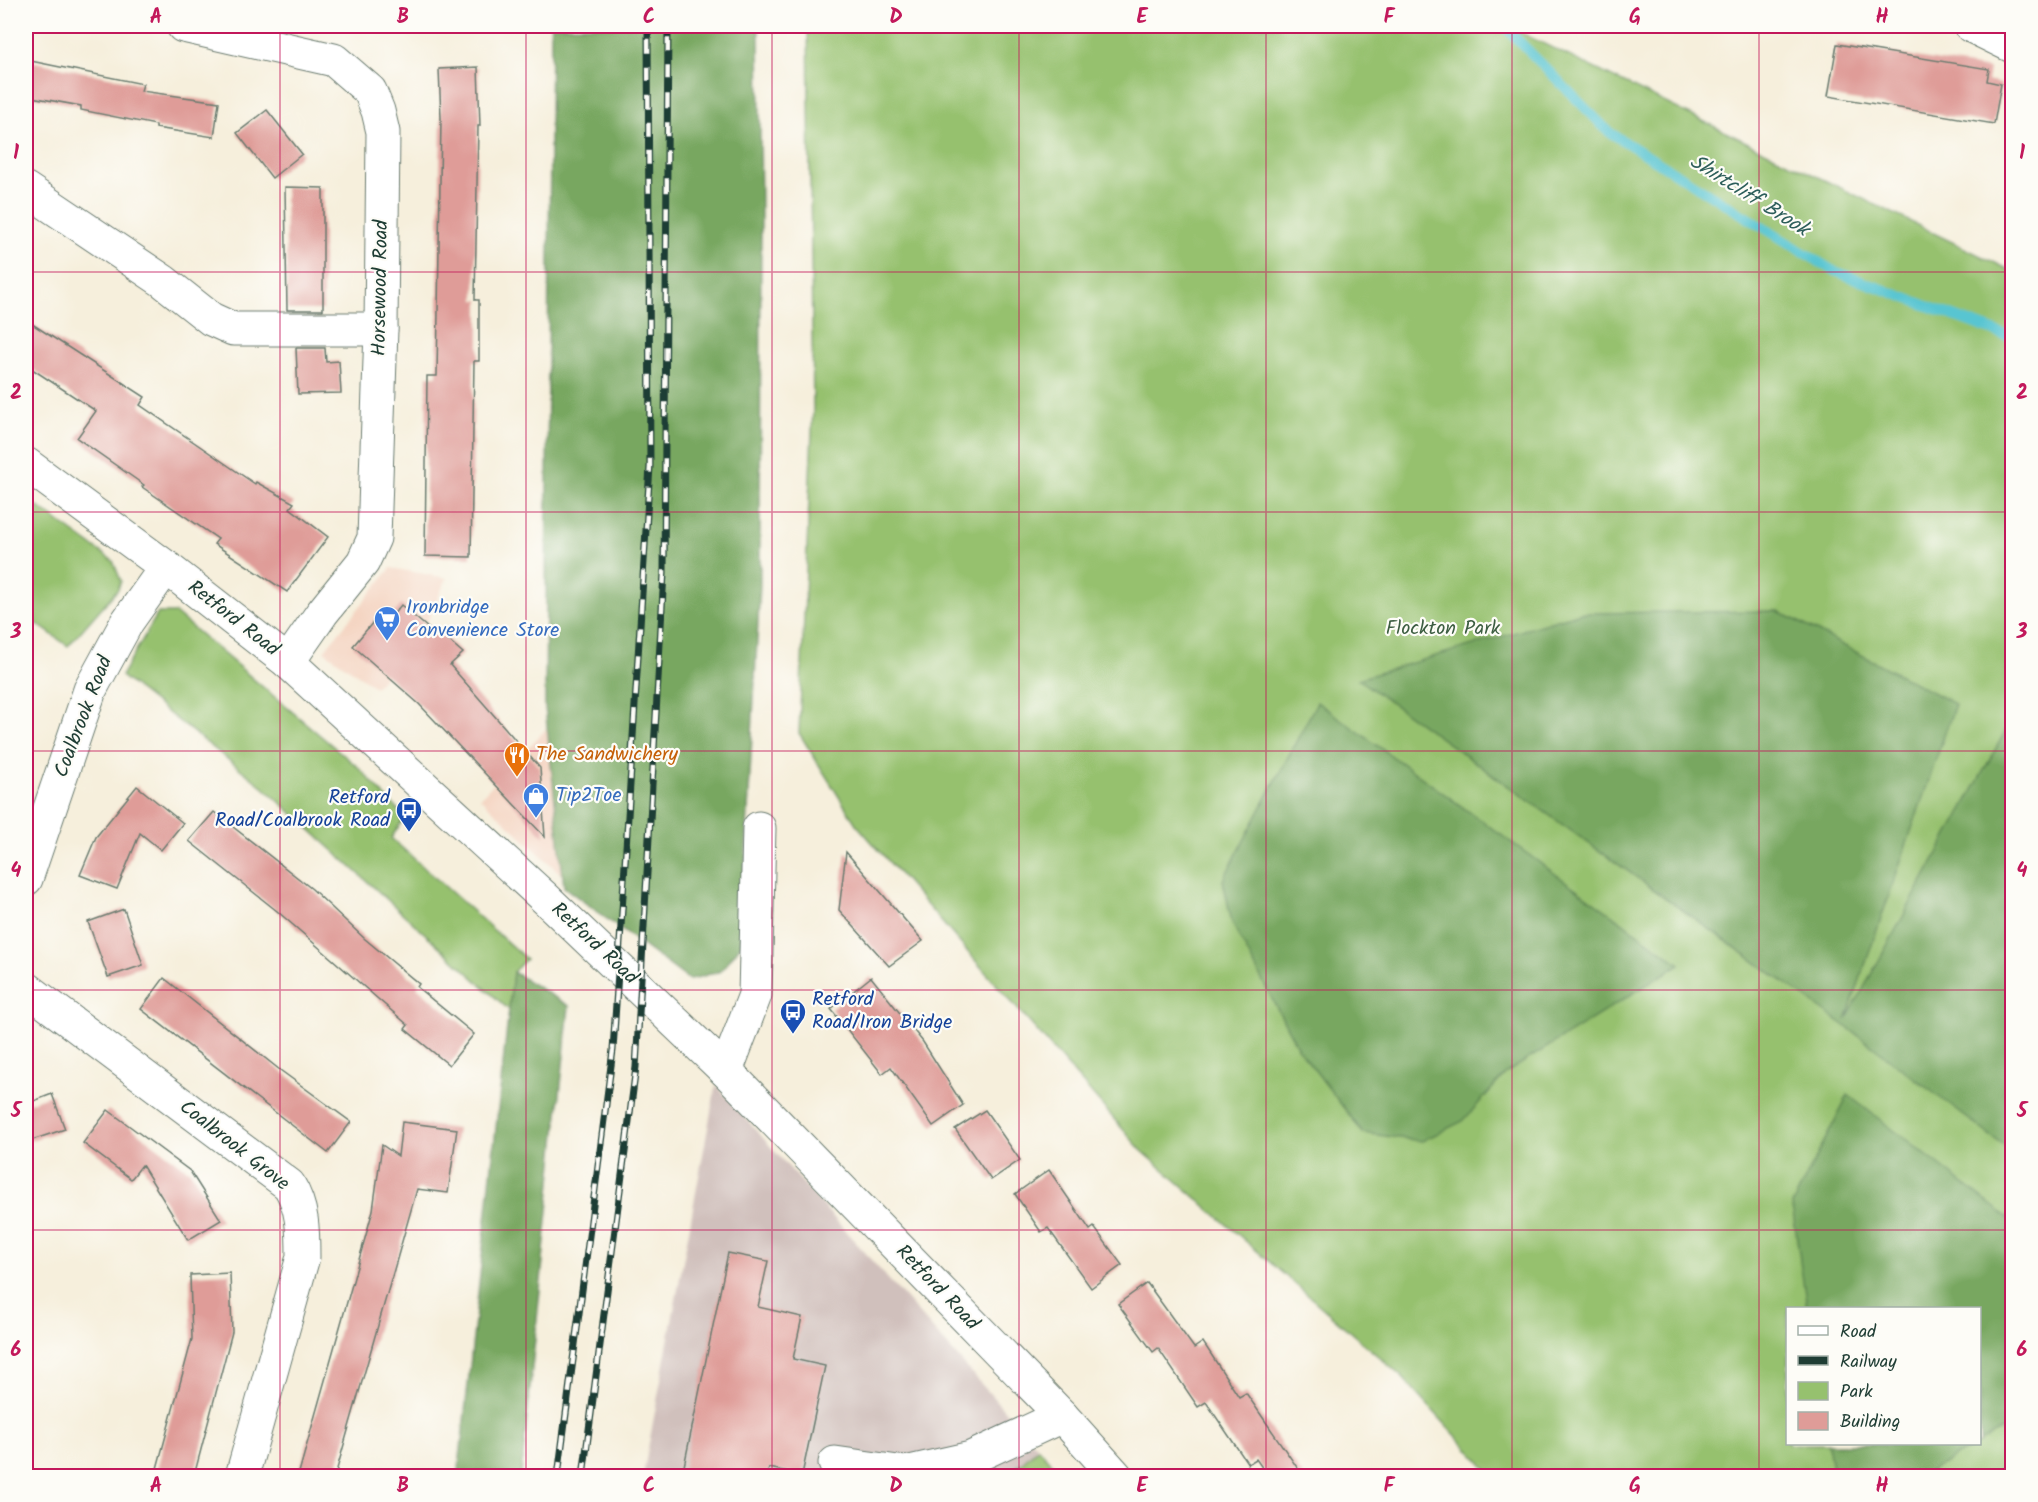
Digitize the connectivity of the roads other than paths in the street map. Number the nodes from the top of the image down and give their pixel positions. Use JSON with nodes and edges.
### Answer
{"nodes":[{"id":1,"x":183,"y":26,"type":"edge"},
{"id":2,"x":1971,"y":26,"type":"edge"},
{"id":3,"x":2013,"y":46,"type":"edge"},
{"id":4,"x":26,"y":189,"type":"edge"},
{"id":5,"x":381,"y":329,"type":"junction"},
{"id":6,"x":26,"y":464,"type":"edge"},
{"id":7,"x":166,"y":567,"type":"junction"},
{"id":8,"x":288,"y":662,"type":"junction"},
{"id":9,"x":759,"y":828,"type":"dead end"},
{"id":10,"x":26,"y":879,"type":"edge"},
{"id":11,"x":26,"y":988,"type":"edge"},
{"id":12,"x":726,"y":1071,"type":"junction"},
{"id":13,"x":1062,"y":1416,"type":"junction"},
{"id":14,"x":836,"y":1463,"type":"dead end"},
{"id":15,"x":242,"y":1476,"type":"edge"},
{"id":16,"x":1116,"y":1476,"type":"edge"}],
"edges":[{"from":1,"to":5,"type":"street","name":"Horsewood Road"},
{"from":2,"to":3,"type":"street"},
{"from":4,"to":5,"type":"street"},
{"from":5,"to":8,"type":"street","name":"Horsewood Road"},
{"from":6,"to":7,"type":"street","name":"Retford Road"},
{"from":7,"to":8,"type":"street","name":"Retford Road"},
{"from":7,"to":10,"type":"street","name":"Coalbrook Road"},
{"from":8,"to":12,"type":"street","name":"Retford Road"},
{"from":9,"to":12,"type":"street"},
{"from":11,"to":15,"type":"street","name":"Coalbrook Grove"},
{"from":12,"to":13,"type":"street","name":"Retford Road"},
{"from":13,"to":14,"type":"street"},
{"from":13,"to":16,"type":"street","name":"Retford Road"}]}
